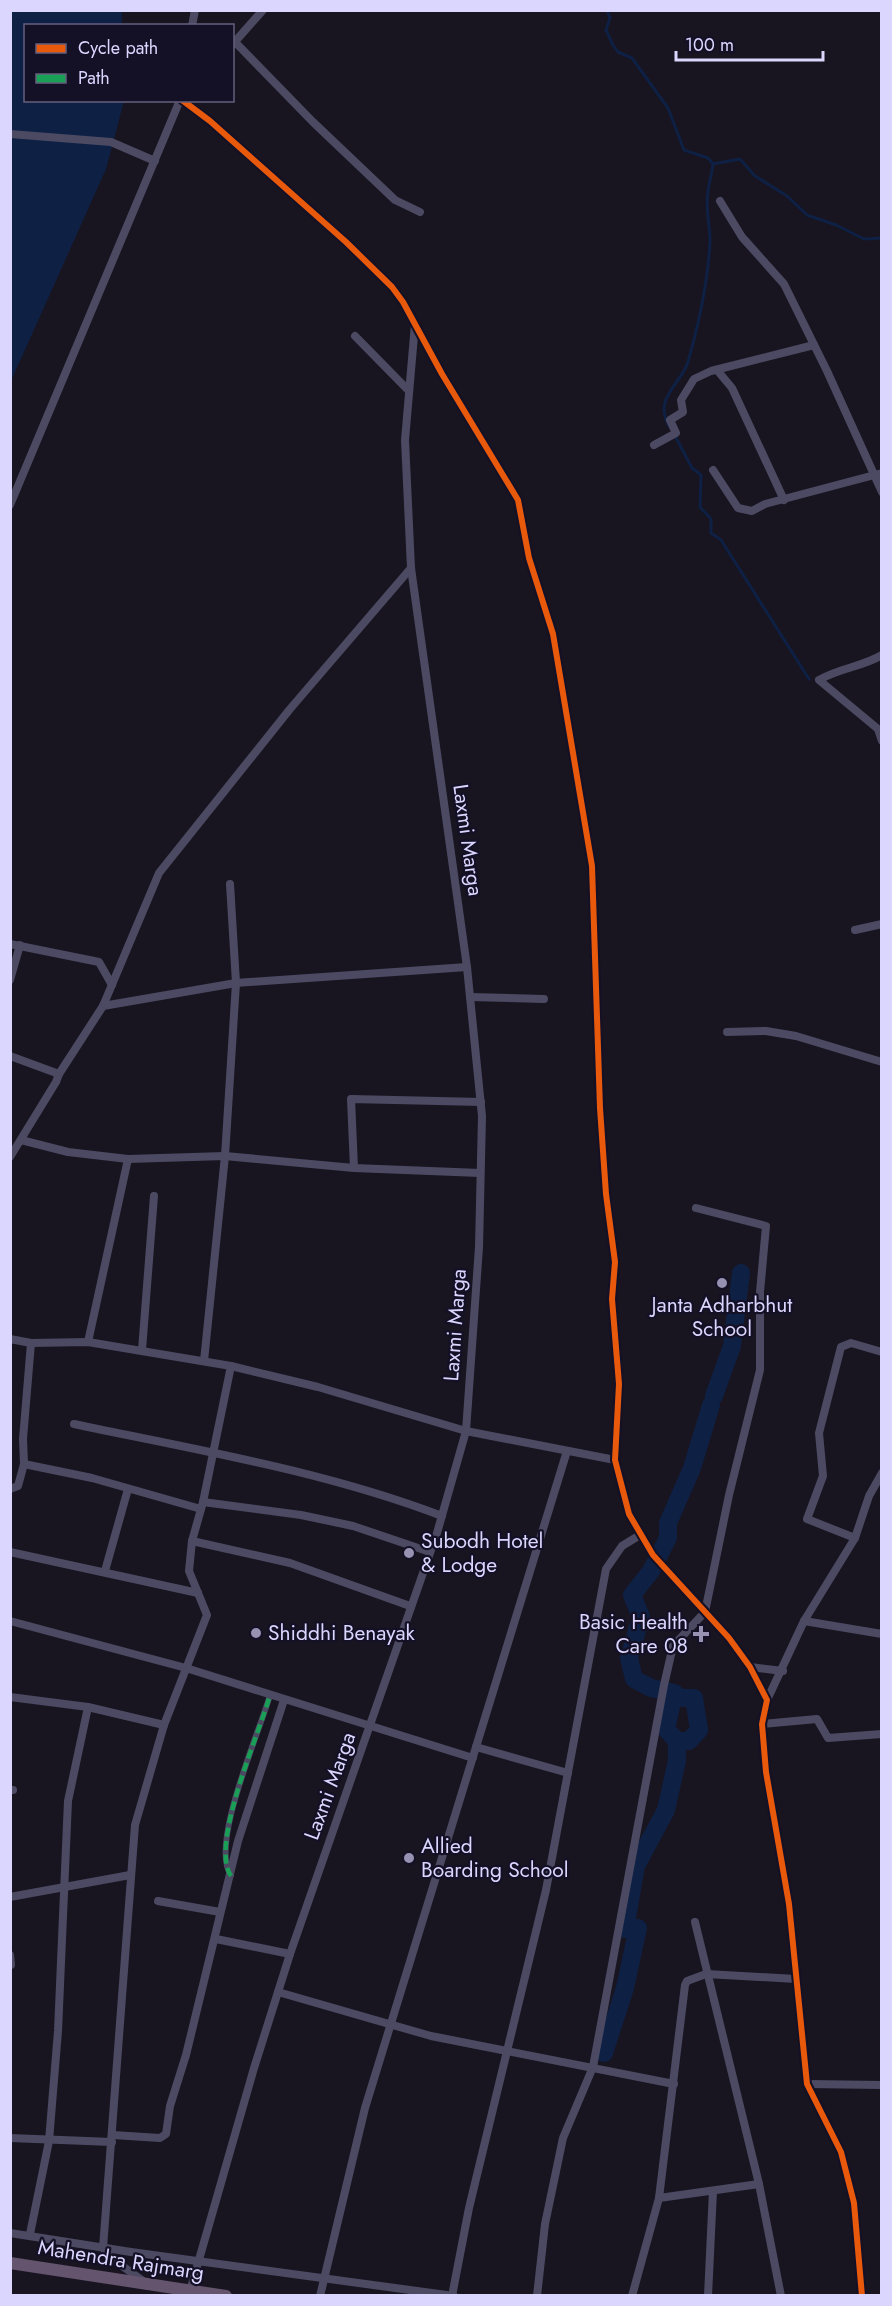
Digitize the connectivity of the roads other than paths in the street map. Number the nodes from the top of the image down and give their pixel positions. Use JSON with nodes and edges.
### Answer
{"nodes":[{"id":1,"x":264,"y":10,"type":"edge"},
{"id":2,"x":234,"y":43,"type":"edge"},
{"id":3,"x":180,"y":102,"type":"edge"},
{"id":4,"x":184,"y":102,"type":"edge"},
{"id":5,"x":10,"y":134,"type":"edge"},
{"id":6,"x":155,"y":160,"type":"junction"},
{"id":7,"x":720,"y":201,"type":"dead end"},
{"id":8,"x":420,"y":212,"type":"dead end"},
{"id":9,"x":415,"y":322,"type":"junction"},
{"id":10,"x":355,"y":336,"type":"dead end"},
{"id":11,"x":814,"y":345,"type":"junction"},
{"id":12,"x":717,"y":370,"type":"junction"},
{"id":13,"x":409,"y":391,"type":"junction"},
{"id":14,"x":654,"y":445,"type":"dead end"},
{"id":15,"x":713,"y":470,"type":"dead end"},
{"id":16,"x":878,"y":475,"type":"edge"},
{"id":17,"x":882,"y":492,"type":"edge"},
{"id":18,"x":784,"y":500,"type":"junction"},
{"id":19,"x":10,"y":505,"type":"edge"},
{"id":20,"x":411,"y":568,"type":"junction"},
{"id":21,"x":882,"y":656,"type":"edge"},
{"id":22,"x":882,"y":741,"type":"edge"},
{"id":23,"x":230,"y":884,"type":"dead end"},
{"id":24,"x":882,"y":924,"type":"edge"},
{"id":25,"x":855,"y":930,"type":"dead end"},
{"id":26,"x":10,"y":944,"type":"edge"},
{"id":27,"x":20,"y":945,"type":"junction"},
{"id":28,"x":467,"y":967,"type":"junction"},
{"id":29,"x":10,"y":980,"type":"edge"},
{"id":30,"x":236,"y":983,"type":"junction"},
{"id":31,"x":112,"y":985,"type":"junction"},
{"id":32,"x":470,"y":997,"type":"junction"},
{"id":33,"x":544,"y":999,"type":"dead end"},
{"id":34,"x":103,"y":1006,"type":"junction"},
{"id":35,"x":727,"y":1032,"type":"dead end"},
{"id":36,"x":10,"y":1056,"type":"edge"},
{"id":37,"x":882,"y":1062,"type":"edge"},
{"id":38,"x":58,"y":1074,"type":"junction"},
{"id":39,"x":481,"y":1102,"type":"junction"},
{"id":40,"x":21,"y":1140,"type":"junction"},
{"id":41,"x":225,"y":1156,"type":"junction"},
{"id":42,"x":10,"y":1157,"type":"edge"},
{"id":43,"x":128,"y":1159,"type":"junction"},
{"id":44,"x":354,"y":1168,"type":"junction"},
{"id":45,"x":480,"y":1173,"type":"junction"},
{"id":46,"x":154,"y":1196,"type":"dead end"},
{"id":47,"x":696,"y":1208,"type":"dead end"},
{"id":48,"x":10,"y":1339,"type":"edge"},
{"id":49,"x":88,"y":1342,"type":"junction"},
{"id":50,"x":30,"y":1343,"type":"junction"},
{"id":51,"x":141,"y":1350,"type":"junction"},
{"id":52,"x":882,"y":1352,"type":"edge"},
{"id":53,"x":204,"y":1361,"type":"junction"},
{"id":54,"x":231,"y":1366,"type":"junction"},
{"id":55,"x":74,"y":1424,"type":"dead end"},
{"id":56,"x":466,"y":1431,"type":"junction"},
{"id":57,"x":567,"y":1451,"type":"junction"},
{"id":58,"x":212,"y":1453,"type":"junction"},
{"id":59,"x":615,"y":1460,"type":"junction"},
{"id":60,"x":24,"y":1464,"type":"junction"},
{"id":61,"x":882,"y":1473,"type":"edge"},
{"id":62,"x":128,"y":1488,"type":"junction"},
{"id":63,"x":10,"y":1489,"type":"edge"},
{"id":64,"x":202,"y":1505,"type":"junction"},
{"id":65,"x":442,"y":1516,"type":"junction"},
{"id":66,"x":640,"y":1534,"type":"junction"},
{"id":67,"x":855,"y":1538,"type":"junction"},
{"id":68,"x":192,"y":1541,"type":"junction"},
{"id":69,"x":10,"y":1552,"type":"edge"},
{"id":70,"x":430,"y":1552,"type":"junction"},
{"id":71,"x":105,"y":1571,"type":"junction"},
{"id":72,"x":198,"y":1593,"type":"junction"},
{"id":73,"x":410,"y":1606,"type":"junction"},
{"id":74,"x":705,"y":1612,"type":"junction"},
{"id":75,"x":10,"y":1621,"type":"edge"},
{"id":76,"x":804,"y":1621,"type":"junction"},
{"id":77,"x":882,"y":1634,"type":"edge"},
{"id":78,"x":750,"y":1667,"type":"junction"},
{"id":79,"x":186,"y":1668,"type":"junction"},
{"id":80,"x":783,"y":1671,"type":"junction"},
{"id":81,"x":270,"y":1695,"type":"junction"},
{"id":82,"x":10,"y":1697,"type":"edge"},
{"id":83,"x":284,"y":1700,"type":"junction"},
{"id":84,"x":767,"y":1700,"type":"junction"},
{"id":85,"x":88,"y":1707,"type":"junction"},
{"id":86,"x":762,"y":1724,"type":"junction"},
{"id":87,"x":164,"y":1725,"type":"junction"},
{"id":88,"x":370,"y":1727,"type":"junction"},
{"id":89,"x":882,"y":1734,"type":"edge"},
{"id":90,"x":476,"y":1747,"type":"junction"},
{"id":91,"x":473,"y":1758,"type":"junction"},
{"id":92,"x":568,"y":1773,"type":"junction"},
{"id":93,"x":130,"y":1875,"type":"junction"},
{"id":94,"x":231,"y":1876,"type":"junction"},
{"id":95,"x":63,"y":1888,"type":"junction"},
{"id":96,"x":10,"y":1897,"type":"edge"},
{"id":97,"x":158,"y":1901,"type":"dead end"},
{"id":98,"x":220,"y":1912,"type":"junction"},
{"id":99,"x":695,"y":1922,"type":"dead end"},
{"id":100,"x":216,"y":1939,"type":"junction"},
{"id":101,"x":290,"y":1954,"type":"junction"},
{"id":102,"x":10,"y":1955,"type":"edge"},
{"id":103,"x":11,"y":1965,"type":"edge"},
{"id":104,"x":706,"y":1974,"type":"junction"},
{"id":105,"x":796,"y":1978,"type":"junction"},
{"id":106,"x":278,"y":1992,"type":"junction"},
{"id":107,"x":392,"y":2025,"type":"junction"},
{"id":108,"x":508,"y":2052,"type":"junction"},
{"id":109,"x":593,"y":2067,"type":"junction"},
{"id":110,"x":674,"y":2084,"type":"junction"},
{"id":111,"x":807,"y":2084,"type":"junction"},
{"id":112,"x":882,"y":2085,"type":"edge"},
{"id":113,"x":10,"y":2138,"type":"edge"},
{"id":114,"x":112,"y":2139,"type":"junction"},
{"id":115,"x":49,"y":2141,"type":"junction"},
{"id":116,"x":759,"y":2184,"type":"junction"},
{"id":117,"x":713,"y":2191,"type":"junction"},
{"id":118,"x":659,"y":2199,"type":"junction"},
{"id":119,"x":10,"y":2233,"type":"edge"},
{"id":120,"x":30,"y":2234,"type":"junction"},
{"id":121,"x":103,"y":2248,"type":"junction"},
{"id":122,"x":198,"y":2260,"type":"junction"},
{"id":123,"x":10,"y":2264,"type":"edge"},
{"id":124,"x":323,"y":2278,"type":"junction"},
{"id":125,"x":146,"y":2284,"type":"junction"},
{"id":126,"x":190,"y":2291,"type":"junction"},
{"id":127,"x":225,"y":2295,"type":"edge"},
{"id":128,"x":320,"y":2295,"type":"edge"},
{"id":129,"x":452,"y":2295,"type":"edge"},
{"id":130,"x":537,"y":2295,"type":"edge"},
{"id":131,"x":632,"y":2295,"type":"edge"},
{"id":132,"x":708,"y":2295,"type":"edge"},
{"id":133,"x":781,"y":2295,"type":"edge"},
{"id":134,"x":862,"y":2295,"type":"edge"}],
"edges":[{"from":1,"to":2,"type":"street"},
{"from":2,"to":8,"type":"street"},
{"from":3,"to":6,"type":"street"},
{"from":4,"to":9,"type":"street"},
{"from":5,"to":6,"type":"street"},
{"from":6,"to":19,"type":"street"},
{"from":7,"to":11,"type":"street"},
{"from":9,"to":13,"type":"street","name":"Laxmi Marga"},
{"from":9,"to":59,"type":"street"},
{"from":10,"to":13,"type":"street"},
{"from":11,"to":12,"type":"street"},
{"from":11,"to":16,"type":"street"},
{"from":12,"to":14,"type":"street"},
{"from":12,"to":18,"type":"street"},
{"from":13,"to":20,"type":"street","name":"Laxmi Marga"},
{"from":15,"to":18,"type":"street"},
{"from":16,"to":17,"type":"street"},
{"from":16,"to":18,"type":"street"},
{"from":20,"to":28,"type":"street","name":"Laxmi Marga"},
{"from":20,"to":31,"type":"street"},
{"from":21,"to":22,"type":"street"},
{"from":23,"to":30,"type":"street"},
{"from":24,"to":25,"type":"street"},
{"from":26,"to":27,"type":"street"},
{"from":27,"to":29,"type":"street"},
{"from":27,"to":31,"type":"street"},
{"from":28,"to":30,"type":"street"},
{"from":28,"to":32,"type":"street","name":"Laxmi Marga"},
{"from":30,"to":34,"type":"street"},
{"from":30,"to":41,"type":"street"},
{"from":31,"to":34,"type":"street"},
{"from":32,"to":33,"type":"street"},
{"from":32,"to":39,"type":"street","name":"Laxmi Marga"},
{"from":34,"to":38,"type":"street"},
{"from":35,"to":37,"type":"street"},
{"from":36,"to":38,"type":"street"},
{"from":38,"to":40,"type":"street"},
{"from":39,"to":44,"type":"street"},
{"from":39,"to":45,"type":"street","name":"Laxmi Marga"},
{"from":40,"to":42,"type":"street"},
{"from":40,"to":43,"type":"street"},
{"from":41,"to":43,"type":"street"},
{"from":41,"to":44,"type":"street"},
{"from":41,"to":53,"type":"street"},
{"from":43,"to":49,"type":"street"},
{"from":44,"to":45,"type":"street"},
{"from":45,"to":56,"type":"street","name":"Laxmi Marga"},
{"from":46,"to":51,"type":"street"},
{"from":47,"to":74,"type":"street"},
{"from":48,"to":50,"type":"street"},
{"from":49,"to":50,"type":"street"},
{"from":49,"to":51,"type":"street"},
{"from":50,"to":60,"type":"street"},
{"from":51,"to":53,"type":"street"},
{"from":52,"to":67,"type":"street"},
{"from":53,"to":54,"type":"street"},
{"from":54,"to":56,"type":"street"},
{"from":54,"to":58,"type":"street"},
{"from":55,"to":58,"type":"street"},
{"from":56,"to":57,"type":"street"},
{"from":56,"to":65,"type":"street","name":"Laxmi Marga"},
{"from":57,"to":59,"type":"street"},
{"from":57,"to":90,"type":"street"},
{"from":58,"to":64,"type":"street"},
{"from":58,"to":65,"type":"street"},
{"from":59,"to":66,"type":"street"},
{"from":60,"to":62,"type":"street"},
{"from":60,"to":63,"type":"street"},
{"from":61,"to":67,"type":"street"},
{"from":62,"to":64,"type":"street"},
{"from":62,"to":71,"type":"street"},
{"from":64,"to":68,"type":"street"},
{"from":64,"to":70,"type":"street"},
{"from":65,"to":70,"type":"street","name":"Laxmi Marga"},
{"from":66,"to":74,"type":"street"},
{"from":66,"to":92,"type":"street"},
{"from":67,"to":76,"type":"street"},
{"from":68,"to":72,"type":"street"},
{"from":68,"to":73,"type":"street"},
{"from":69,"to":71,"type":"street"},
{"from":70,"to":73,"type":"street","name":"Laxmi Marga"},
{"from":71,"to":72,"type":"street"},
{"from":72,"to":79,"type":"street"},
{"from":73,"to":88,"type":"street","name":"Laxmi Marga"},
{"from":74,"to":78,"type":"street"},
{"from":74,"to":109,"type":"street"},
{"from":75,"to":79,"type":"street"},
{"from":76,"to":77,"type":"street"},
{"from":76,"to":80,"type":"street"},
{"from":78,"to":80,"type":"street"},
{"from":78,"to":84,"type":"street"},
{"from":79,"to":81,"type":"street"},
{"from":79,"to":87,"type":"street"},
{"from":80,"to":84,"type":"street"},
{"from":81,"to":83,"type":"street"},
{"from":81,"to":94,"type":"street"},
{"from":82,"to":85,"type":"street"},
{"from":83,"to":88,"type":"street"},
{"from":83,"to":94,"type":"street"},
{"from":84,"to":86,"type":"street"},
{"from":85,"to":87,"type":"street"},
{"from":85,"to":95,"type":"street"},
{"from":86,"to":89,"type":"street"},
{"from":86,"to":105,"type":"street"},
{"from":87,"to":93,"type":"street"},
{"from":88,"to":91,"type":"street"},
{"from":88,"to":101,"type":"street","name":"Laxmi Marga"},
{"from":90,"to":91,"type":"street"},
{"from":90,"to":92,"type":"street"},
{"from":91,"to":107,"type":"street"},
{"from":92,"to":108,"type":"street"},
{"from":93,"to":95,"type":"street"},
{"from":93,"to":114,"type":"street"},
{"from":94,"to":98,"type":"street"},
{"from":95,"to":96,"type":"street"},
{"from":95,"to":115,"type":"street"},
{"from":97,"to":98,"type":"street"},
{"from":98,"to":100,"type":"street"},
{"from":99,"to":104,"type":"street"},
{"from":100,"to":101,"type":"street"},
{"from":100,"to":114,"type":"street"},
{"from":101,"to":106,"type":"street","name":"Laxmi Marga"},
{"from":102,"to":103,"type":"street"},
{"from":104,"to":105,"type":"street"},
{"from":104,"to":110,"type":"street"},
{"from":104,"to":116,"type":"street"},
{"from":105,"to":111,"type":"street"},
{"from":106,"to":107,"type":"street"},
{"from":106,"to":122,"type":"street","name":"Laxmi Marga"},
{"from":107,"to":108,"type":"street"},
{"from":107,"to":124,"type":"street"},
{"from":108,"to":109,"type":"street"},
{"from":108,"to":129,"type":"street"},
{"from":109,"to":110,"type":"street"},
{"from":109,"to":130,"type":"street"},
{"from":110,"to":118,"type":"street"},
{"from":111,"to":112,"type":"street"},
{"from":111,"to":134,"type":"street"},
{"from":113,"to":115,"type":"street"},
{"from":114,"to":115,"type":"street"},
{"from":114,"to":121,"type":"street"},
{"from":115,"to":120,"type":"street"},
{"from":116,"to":117,"type":"street"},
{"from":116,"to":133,"type":"street"},
{"from":117,"to":118,"type":"street"},
{"from":117,"to":132,"type":"street"},
{"from":118,"to":131,"type":"street"},
{"from":119,"to":120,"type":"street"},
{"from":120,"to":121,"type":"street"},
{"from":121,"to":122,"type":"street"},
{"from":121,"to":125,"type":"street"},
{"from":122,"to":124,"type":"street"},
{"from":122,"to":126,"type":"street","name":"Laxmi Marga"},
{"from":123,"to":125,"type":"highway","name":"Mahendra Rajmarg"},
{"from":124,"to":128,"type":"street"},
{"from":124,"to":129,"type":"street"},
{"from":125,"to":126,"type":"highway","name":"Mahendra Rajmarg"},
{"from":126,"to":127,"type":"highway","name":"Mahendra Rajmarg"}]}
